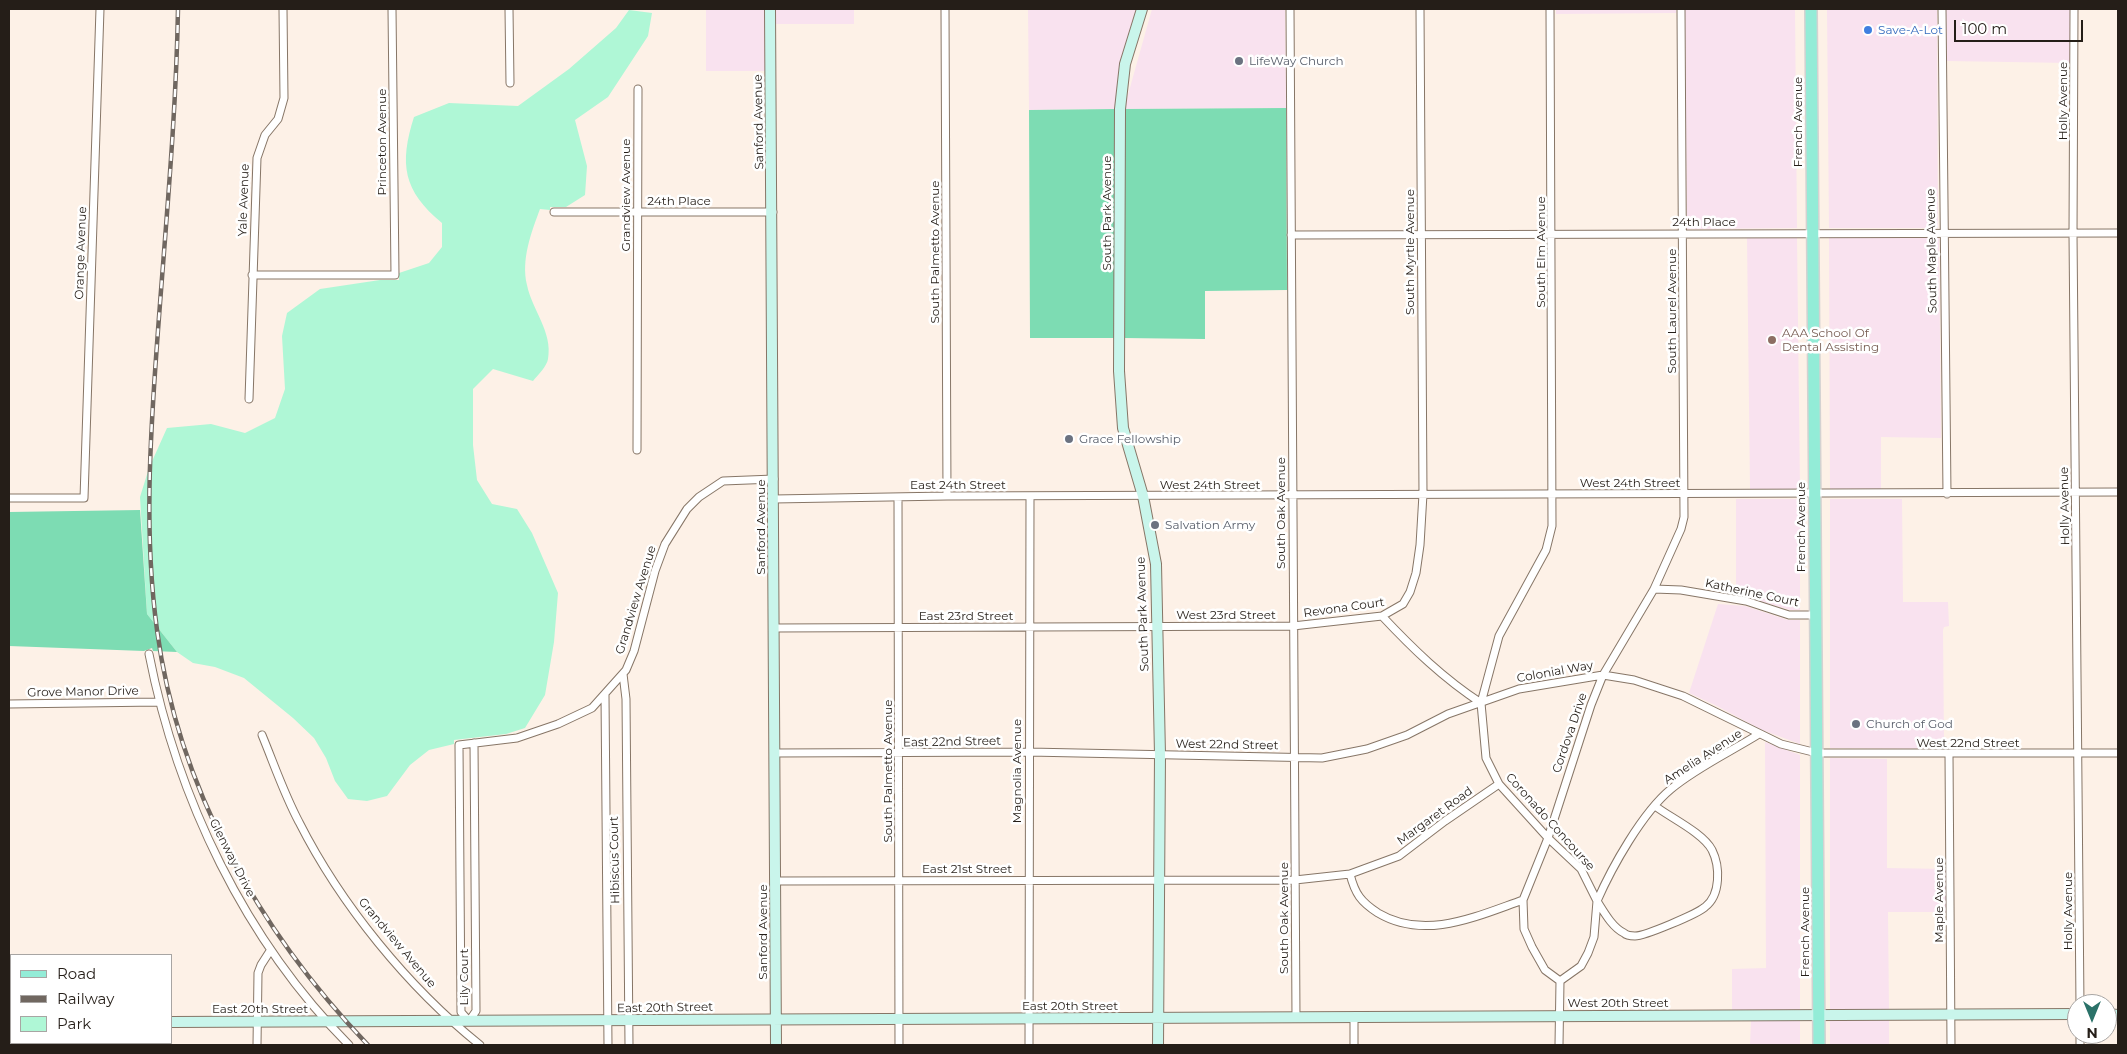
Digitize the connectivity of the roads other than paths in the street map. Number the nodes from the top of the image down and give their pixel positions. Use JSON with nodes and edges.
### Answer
{"nodes":[{"id":1,"x":100,"y":9,"type":"edge"},
{"id":2,"x":283,"y":9,"type":"edge"},
{"id":3,"x":392,"y":9,"type":"edge"},
{"id":4,"x":509,"y":9,"type":"edge"},
{"id":5,"x":770,"y":9,"type":"edge"},
{"id":6,"x":945,"y":9,"type":"edge"},
{"id":7,"x":1142,"y":9,"type":"edge"},
{"id":8,"x":1290,"y":9,"type":"edge"},
{"id":9,"x":1420,"y":9,"type":"edge"},
{"id":10,"x":1550,"y":9,"type":"edge"},
{"id":11,"x":1681,"y":9,"type":"edge"},
{"id":12,"x":1811,"y":9,"type":"edge"},
{"id":13,"x":1942,"y":9,"type":"edge"},
{"id":14,"x":2074,"y":9,"type":"edge"},
{"id":15,"x":510,"y":83,"type":"dead end"},
{"id":16,"x":638,"y":89,"type":"dead end"},
{"id":17,"x":554,"y":212,"type":"dead end"},
{"id":18,"x":773,"y":212,"type":"junction"},
{"id":19,"x":636,"y":213,"type":"junction"},
{"id":20,"x":1812,"y":233,"type":"junction"},
{"id":21,"x":1943,"y":233,"type":"junction"},
{"id":22,"x":2118,"y":233,"type":"edge"},
{"id":23,"x":1421,"y":234,"type":"junction"},
{"id":24,"x":1552,"y":234,"type":"junction"},
{"id":25,"x":1682,"y":234,"type":"junction"},
{"id":26,"x":2073,"y":234,"type":"junction"},
{"id":27,"x":1291,"y":235,"type":"junction"},
{"id":28,"x":252,"y":276,"type":"junction"},
{"id":29,"x":249,"y":399,"type":"dead end"},
{"id":30,"x":637,"y":450,"type":"dead end"},
{"id":31,"x":774,"y":479,"type":"junction"},
{"id":32,"x":2076,"y":492,"type":"junction"},
{"id":33,"x":2118,"y":492,"type":"edge"},
{"id":34,"x":1423,"y":494,"type":"junction"},
{"id":35,"x":1554,"y":494,"type":"junction"},
{"id":36,"x":1684,"y":494,"type":"junction"},
{"id":37,"x":1815,"y":494,"type":"junction"},
{"id":38,"x":1947,"y":494,"type":"junction"},
{"id":39,"x":947,"y":496,"type":"junction"},
{"id":40,"x":1142,"y":496,"type":"junction"},
{"id":41,"x":1292,"y":496,"type":"junction"},
{"id":42,"x":898,"y":497,"type":"junction"},
{"id":43,"x":1030,"y":497,"type":"junction"},
{"id":44,"x":9,"y":498,"type":"edge"},
{"id":45,"x":774,"y":499,"type":"junction"},
{"id":46,"x":1654,"y":589,"type":"junction"},
{"id":47,"x":1816,"y":615,"type":"junction"},
{"id":48,"x":1382,"y":616,"type":"junction"},
{"id":49,"x":1293,"y":626,"type":"junction"},
{"id":50,"x":899,"y":627,"type":"junction"},
{"id":51,"x":1029,"y":627,"type":"junction"},
{"id":52,"x":1158,"y":627,"type":"junction"},
{"id":53,"x":774,"y":628,"type":"junction"},
{"id":54,"x":149,"y":654,"type":"dead end"},
{"id":55,"x":623,"y":674,"type":"junction"},
{"id":56,"x":1603,"y":675,"type":"junction"},
{"id":57,"x":605,"y":695,"type":"junction"},
{"id":58,"x":158,"y":702,"type":"junction"},
{"id":59,"x":1481,"y":703,"type":"junction"},
{"id":60,"x":9,"y":704,"type":"edge"},
{"id":61,"x":1759,"y":734,"type":"junction"},
{"id":62,"x":262,"y":735,"type":"dead end"},
{"id":63,"x":474,"y":743,"type":"junction"},
{"id":64,"x":459,"y":745,"type":"joint"},
{"id":65,"x":1029,"y":752,"type":"junction"},
{"id":66,"x":775,"y":753,"type":"junction"},
{"id":67,"x":899,"y":753,"type":"junction"},
{"id":68,"x":1817,"y":753,"type":"junction"},
{"id":69,"x":2078,"y":753,"type":"junction"},
{"id":70,"x":2118,"y":753,"type":"edge"},
{"id":71,"x":1949,"y":754,"type":"junction"},
{"id":72,"x":1160,"y":755,"type":"junction"},
{"id":73,"x":1294,"y":757,"type":"junction"},
{"id":74,"x":1499,"y":784,"type":"junction"},
{"id":75,"x":1655,"y":806,"type":"junction"},
{"id":76,"x":1548,"y":838,"type":"junction"},
{"id":77,"x":1350,"y":874,"type":"junction"},
{"id":78,"x":1028,"y":880,"type":"junction"},
{"id":79,"x":1159,"y":880,"type":"junction"},
{"id":80,"x":1295,"y":880,"type":"junction"},
{"id":81,"x":775,"y":881,"type":"junction"},
{"id":82,"x":899,"y":881,"type":"junction"},
{"id":83,"x":1523,"y":900,"type":"junction"},
{"id":84,"x":1597,"y":901,"type":"junction"},
{"id":85,"x":270,"y":951,"type":"junction"},
{"id":86,"x":1560,"y":981,"type":"junction"},
{"id":87,"x":2080,"y":994,"type":"edge"},
{"id":88,"x":1952,"y":1014,"type":"junction"},
{"id":89,"x":2067,"y":1014,"type":"edge"},
{"id":90,"x":1819,"y":1015,"type":"junction"},
{"id":91,"x":1354,"y":1016,"type":"junction"},
{"id":92,"x":1559,"y":1016,"type":"junction"},
{"id":93,"x":1296,"y":1017,"type":"junction"},
{"id":94,"x":899,"y":1018,"type":"junction"},
{"id":95,"x":1028,"y":1018,"type":"junction"},
{"id":96,"x":1158,"y":1018,"type":"junction"},
{"id":97,"x":776,"y":1019,"type":"junction"},
{"id":98,"x":449,"y":1020,"type":"junction"},
{"id":99,"x":469,"y":1020,"type":"junction"},
{"id":100,"x":608,"y":1021,"type":"junction"},
{"id":101,"x":629,"y":1021,"type":"junction"},
{"id":102,"x":172,"y":1022,"type":"edge"},
{"id":103,"x":258,"y":1022,"type":"junction"},
{"id":104,"x":326,"y":1022,"type":"junction"},
{"id":105,"x":257,"y":1045,"type":"edge"},
{"id":106,"x":349,"y":1045,"type":"edge"},
{"id":107,"x":480,"y":1045,"type":"edge"},
{"id":108,"x":608,"y":1045,"type":"edge"},
{"id":109,"x":629,"y":1045,"type":"edge"},
{"id":110,"x":776,"y":1045,"type":"edge"},
{"id":111,"x":899,"y":1045,"type":"edge"},
{"id":112,"x":1029,"y":1045,"type":"edge"},
{"id":113,"x":1158,"y":1045,"type":"edge"},
{"id":114,"x":1354,"y":1045,"type":"edge"},
{"id":115,"x":1559,"y":1045,"type":"edge"},
{"id":116,"x":1819,"y":1045,"type":"edge"},
{"id":117,"x":1952,"y":1045,"type":"edge"}],
"edges":[{"from":1,"to":44,"type":"street","name":"Orange Avenue"},
{"from":2,"to":28,"type":"street","name":"Yale Avenue"},
{"from":3,"to":28,"type":"street","name":"Princeton Avenue"},
{"from":4,"to":15,"type":"street"},
{"from":5,"to":18,"type":"street","name":"Sanford Avenue"},
{"from":6,"to":39,"type":"street","name":"South Palmetto Avenue"},
{"from":7,"to":40,"type":"street","name":"South Park Avenue"},
{"from":8,"to":27,"type":"street","name":"South Oak Avenue"},
{"from":9,"to":23,"type":"street","name":"South Myrtle Avenue"},
{"from":10,"to":24,"type":"street","name":"South Elm Avenue"},
{"from":11,"to":25,"type":"street","name":"South Laurel Avenue"},
{"from":12,"to":20,"type":"main road","name":"French Avenue"},
{"from":13,"to":21,"type":"street","name":"South Maple Avenue"},
{"from":14,"to":26,"type":"street","name":"Holly Avenue"},
{"from":16,"to":19,"type":"street","name":"Grandview Avenue"},
{"from":17,"to":19,"type":"street","name":"24th Place"},
{"from":18,"to":19,"type":"street","name":"24th Place"},
{"from":18,"to":31,"type":"street","name":"Sanford Avenue"},
{"from":19,"to":30,"type":"street","name":"Grandview Avenue"},
{"from":20,"to":21,"type":"street","name":"24th Place"},
{"from":20,"to":25,"type":"street","name":"24th Place"},
{"from":20,"to":37,"type":"main road","name":"French Avenue"},
{"from":21,"to":26,"type":"street","name":"24th Place"},
{"from":21,"to":38,"type":"street","name":"South Maple Avenue"},
{"from":22,"to":26,"type":"street","name":"24th Place"},
{"from":23,"to":24,"type":"street","name":"24th Place"},
{"from":23,"to":27,"type":"street","name":"24th Place"},
{"from":23,"to":34,"type":"street","name":"South Myrtle Avenue"},
{"from":24,"to":25,"type":"street","name":"24th Place"},
{"from":24,"to":35,"type":"street","name":"South Elm Avenue"},
{"from":25,"to":36,"type":"street","name":"South Laurel Avenue"},
{"from":26,"to":32,"type":"street","name":"Holly Avenue"},
{"from":27,"to":41,"type":"street","name":"South Oak Avenue"},
{"from":28,"to":29,"type":"street","name":"Yale Avenue"},
{"from":31,"to":45,"type":"street","name":"Sanford Avenue"},
{"from":31,"to":55,"type":"street","name":"Grandview Avenue"},
{"from":32,"to":33,"type":"street","name":"West 24th Street"},
{"from":32,"to":38,"type":"street","name":"West 24th Street"},
{"from":32,"to":69,"type":"street","name":"Holly Avenue"},
{"from":34,"to":35,"type":"street","name":"West 24th Street"},
{"from":34,"to":41,"type":"street","name":"West 24th Street"},
{"from":34,"to":48,"type":"street","name":"Revona Court"},
{"from":35,"to":36,"type":"street","name":"West 24th Street"},
{"from":35,"to":59,"type":"street","name":"Coronado Concourse"},
{"from":36,"to":37,"type":"street","name":"West 24th Street"},
{"from":36,"to":46,"type":"street","name":"Cordova Drive"},
{"from":37,"to":38,"type":"street","name":"West 24th Street"},
{"from":37,"to":47,"type":"main road","name":"French Avenue"},
{"from":39,"to":42,"type":"street","name":"East 24th Street"},
{"from":39,"to":43,"type":"street","name":"East 24th Street"},
{"from":40,"to":41,"type":"street","name":"West 24th Street"},
{"from":40,"to":43,"type":"street","name":"East 24th Street"},
{"from":40,"to":52,"type":"street","name":"South Park Avenue"},
{"from":41,"to":49,"type":"street","name":"South Oak Avenue"},
{"from":42,"to":45,"type":"street","name":"East 24th Street"},
{"from":42,"to":50,"type":"street","name":"South Palmetto Avenue"},
{"from":43,"to":51,"type":"street","name":"Magnolia Avenue"},
{"from":45,"to":53,"type":"street","name":"Sanford Avenue"},
{"from":46,"to":47,"type":"street","name":"Katherine Court"},
{"from":46,"to":56,"type":"street","name":"Cordova Drive"},
{"from":47,"to":68,"type":"main road","name":"French Avenue"},
{"from":48,"to":49,"type":"street","name":"Revona Court"},
{"from":48,"to":59,"type":"street"},
{"from":49,"to":52,"type":"street","name":"West 23rd Street"},
{"from":49,"to":73,"type":"street","name":"South Oak Avenue"},
{"from":50,"to":51,"type":"street","name":"East 23rd Street"},
{"from":50,"to":53,"type":"street","name":"East 23rd Street"},
{"from":50,"to":67,"type":"street","name":"South Palmetto Avenue"},
{"from":51,"to":52,"type":"street","name":"East 23rd Street"},
{"from":51,"to":65,"type":"street","name":"Magnolia Avenue"},
{"from":52,"to":72,"type":"street","name":"South Park Avenue"},
{"from":53,"to":66,"type":"street","name":"Sanford Avenue"},
{"from":54,"to":58,"type":"street","name":"Glenway Drive"},
{"from":55,"to":57,"type":"street","name":"Grandview Avenue"},
{"from":55,"to":101,"type":"street","name":"Hibiscus Court"},
{"from":56,"to":59,"type":"street","name":"Colonial Way"},
{"from":56,"to":61,"type":"street","name":"Colonial Way"},
{"from":56,"to":76,"type":"street","name":"Cordova Drive"},
{"from":57,"to":63,"type":"street","name":"Grandview Avenue"},
{"from":57,"to":100,"type":"street","name":"Hibiscus Court"},
{"from":58,"to":60,"type":"street","name":"Grove Manor Drive"},
{"from":58,"to":85,"type":"street","name":"Glenway Drive"},
{"from":59,"to":73,"type":"street","name":"Colonial Way"},
{"from":59,"to":74,"type":"street","name":"Coronado Concourse"},
{"from":61,"to":68,"type":"street","name":"Colonial Way"},
{"from":61,"to":75,"type":"street","name":"Amelia Avenue"},
{"from":62,"to":98,"type":"street","name":"Grandview Avenue"},
{"from":63,"to":64,"type":"street","name":"Grandview Avenue"},
{"from":63,"to":99,"type":"street","name":"Lily Court"},
{"from":64,"to":99,"type":"street","name":"Lily Court"},
{"from":65,"to":67,"type":"street","name":"East 22nd Street"},
{"from":65,"to":72,"type":"street","name":"East 22nd Street"},
{"from":65,"to":78,"type":"street","name":"Magnolia Avenue"},
{"from":66,"to":67,"type":"street","name":"East 22nd Street"},
{"from":66,"to":81,"type":"street","name":"Sanford Avenue"},
{"from":67,"to":82,"type":"street","name":"South Palmetto Avenue"},
{"from":68,"to":71,"type":"street","name":"West 22nd Street"},
{"from":68,"to":90,"type":"main road","name":"French Avenue"},
{"from":69,"to":70,"type":"street","name":"West 22nd Street"},
{"from":69,"to":71,"type":"street","name":"West 22nd Street"},
{"from":69,"to":87,"type":"street","name":"Holly Avenue"},
{"from":71,"to":88,"type":"street","name":"Maple Avenue"},
{"from":72,"to":73,"type":"street","name":"West 22nd Street"},
{"from":72,"to":79,"type":"street","name":"South Park Avenue"},
{"from":73,"to":80,"type":"street","name":"South Oak Avenue"},
{"from":74,"to":76,"type":"street","name":"Coronado Concourse"},
{"from":74,"to":77,"type":"street","name":"Margaret Road"},
{"from":75,"to":84,"type":"street","name":"Amelia Avenue"},
{"from":75,"to":84,"type":"street"},
{"from":76,"to":83,"type":"street","name":"Cordova Drive"},
{"from":76,"to":84,"type":"street","name":"Coronado Concourse"},
{"from":77,"to":80,"type":"street","name":"Margaret Road"},
{"from":77,"to":83,"type":"street"},
{"from":78,"to":79,"type":"street","name":"East 21st Street"},
{"from":78,"to":82,"type":"street","name":"East 21st Street"},
{"from":78,"to":95,"type":"street","name":"Magnolia Avenue"},
{"from":79,"to":80,"type":"street","name":"East 21st Street"},
{"from":79,"to":96,"type":"street","name":"South Park Avenue"},
{"from":80,"to":93,"type":"street","name":"South Oak Avenue"},
{"from":81,"to":82,"type":"street","name":"East 21st Street"},
{"from":81,"to":97,"type":"street","name":"Sanford Avenue"},
{"from":82,"to":94,"type":"street","name":"South Palmetto Avenue"},
{"from":83,"to":86,"type":"street","name":"Cordova Drive"},
{"from":84,"to":86,"type":"street"},
{"from":85,"to":103,"type":"street"},
{"from":85,"to":104,"type":"street","name":"Glenway Drive"},
{"from":86,"to":92,"type":"street"},
{"from":88,"to":89,"type":"street","name":"West 20th Street"},
{"from":88,"to":90,"type":"street","name":"West 20th Street"},
{"from":88,"to":117,"type":"street","name":"Maple Avenue"},
{"from":90,"to":92,"type":"street","name":"West 20th Street"},
{"from":90,"to":116,"type":"main road","name":"French Avenue"},
{"from":91,"to":92,"type":"street","name":"West 20th Street"},
{"from":91,"to":93,"type":"street","name":"West 20th Street"},
{"from":91,"to":114,"type":"street"},
{"from":92,"to":115,"type":"street"},
{"from":93,"to":96,"type":"street","name":"West 20th Street"},
{"from":94,"to":95,"type":"street","name":"East 20th Street"},
{"from":94,"to":97,"type":"street","name":"East 20th Street"},
{"from":94,"to":111,"type":"street","name":"South Palmetto Avenue"},
{"from":95,"to":96,"type":"street","name":"East 20th Street"},
{"from":95,"to":112,"type":"street","name":"Magnolia Avenue"},
{"from":96,"to":113,"type":"street","name":"South Park Avenue"},
{"from":97,"to":101,"type":"street","name":"East 20th Street"},
{"from":97,"to":110,"type":"street","name":"Sanford Avenue"},
{"from":98,"to":99,"type":"street","name":"East 20th Street"},
{"from":98,"to":104,"type":"street","name":"East 20th Street"},
{"from":98,"to":107,"type":"street","name":"Grandview Avenue"},
{"from":99,"to":100,"type":"street","name":"East 20th Street"},
{"from":100,"to":101,"type":"street","name":"East 20th Street"},
{"from":100,"to":108,"type":"street","name":"Hibiscus Court"},
{"from":101,"to":109,"type":"street","name":"Hibiscus Court"},
{"from":102,"to":103,"type":"street","name":"East 20th Street"},
{"from":103,"to":104,"type":"street","name":"East 20th Street"},
{"from":103,"to":105,"type":"street"},
{"from":104,"to":106,"type":"street","name":"Glenway Drive"}]}
